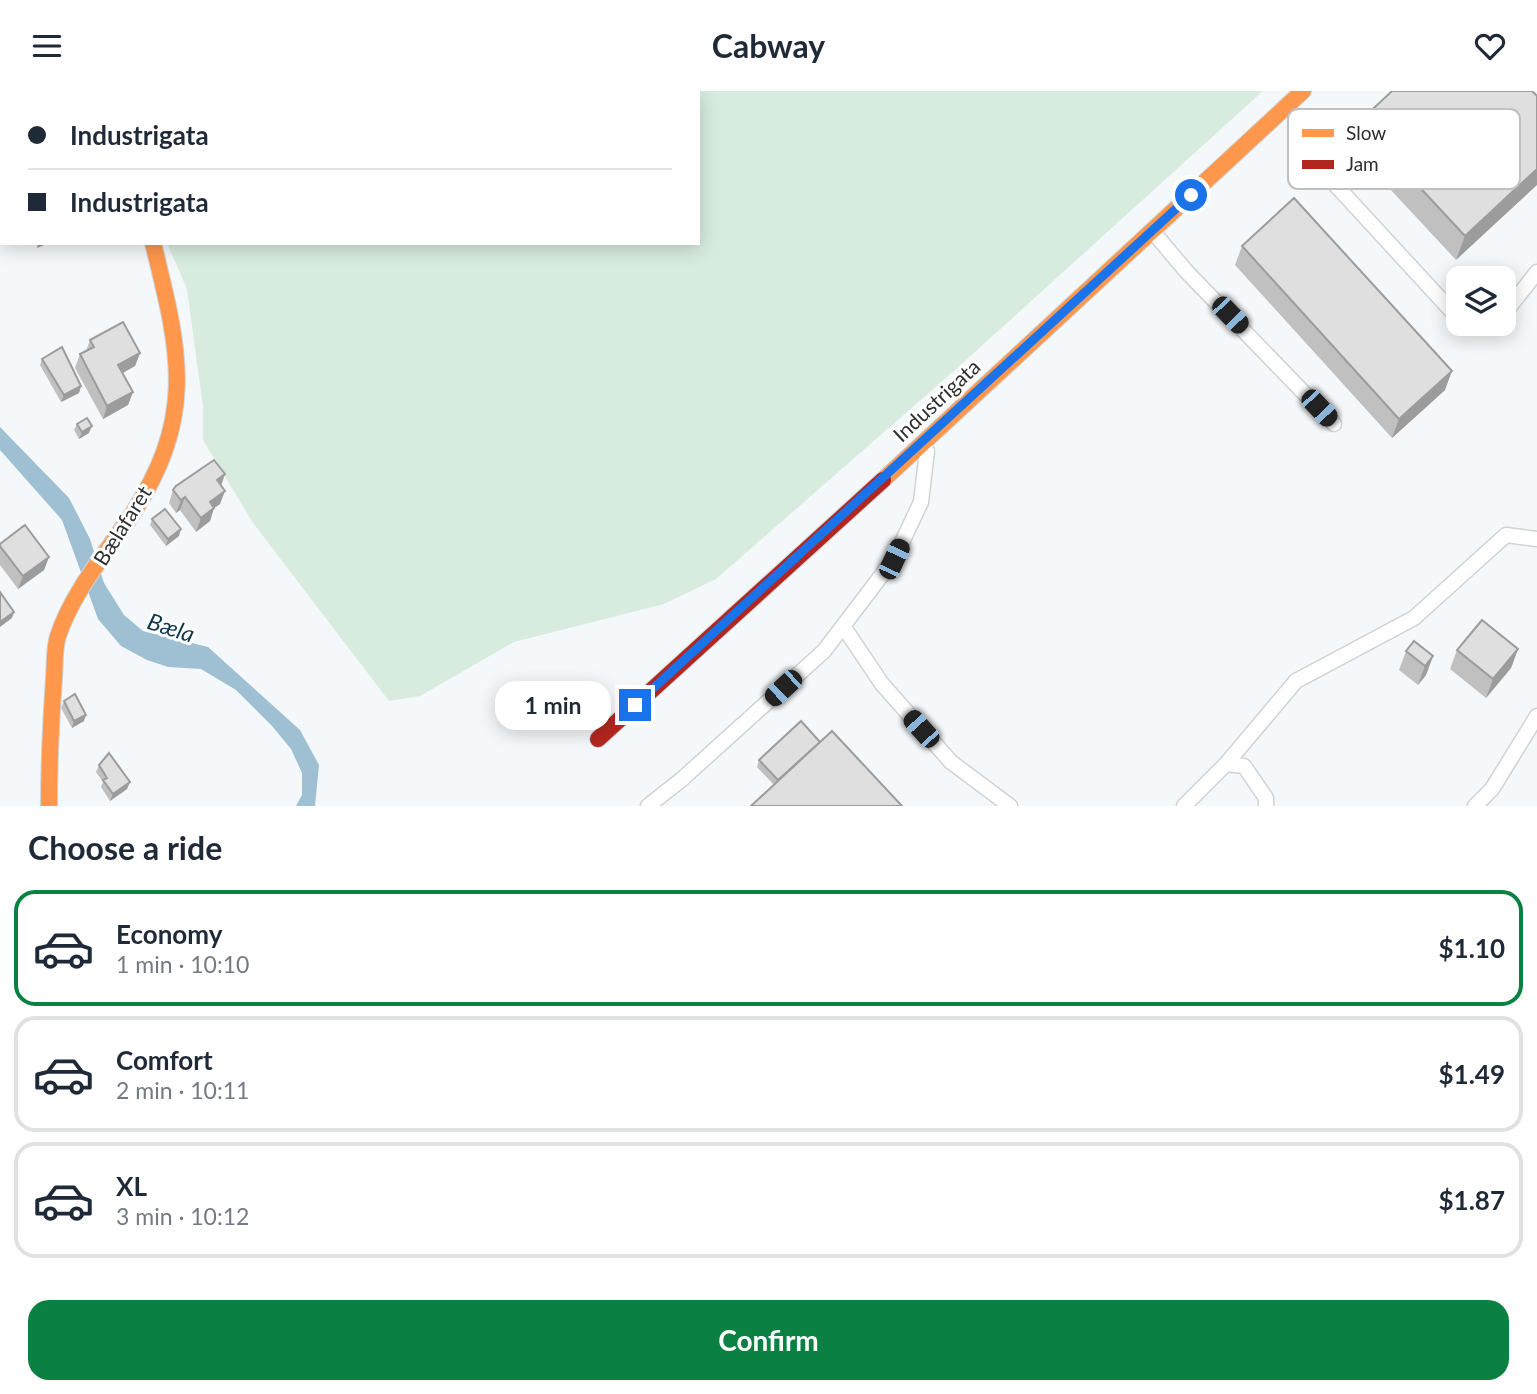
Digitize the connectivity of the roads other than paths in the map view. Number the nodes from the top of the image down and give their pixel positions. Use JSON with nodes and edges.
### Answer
{"nodes":[{"id":1,"x":1303,"y":91,"type":"edge"},
{"id":2,"x":1339,"y":189,"type":"edge"},
{"id":3,"x":1153,"y":232,"type":"junction"},
{"id":4,"x":153,"y":245,"type":"edge"},
{"id":5,"x":1537,"y":272,"type":"edge"},
{"id":6,"x":1516,"y":299,"type":"edge"},
{"id":7,"x":1446,"y":306,"type":"edge"},
{"id":8,"x":1334,"y":424,"type":"dead end"},
{"id":9,"x":928,"y":439,"type":"junction"},
{"id":10,"x":1537,"y":539,"type":"edge"},
{"id":11,"x":843,"y":626,"type":"junction"},
{"id":12,"x":1537,"y":716,"type":"edge"},
{"id":13,"x":598,"y":739,"type":"dead end"},
{"id":14,"x":1226,"y":764,"type":"junction"},
{"id":15,"x":50,"y":806,"type":"edge"},
{"id":16,"x":648,"y":806,"type":"edge"},
{"id":17,"x":1010,"y":806,"type":"edge"},
{"id":18,"x":1184,"y":806,"type":"edge"},
{"id":19,"x":1266,"y":806,"type":"edge"},
{"id":20,"x":1475,"y":806,"type":"edge"}],
"edges":[{"from":1,"to":3,"type":"street","name":"Industrigata"},
{"from":2,"to":7,"type":"lane"},
{"from":3,"to":8,"type":"lane"},
{"from":3,"to":9,"type":"street","name":"Industrigata"},
{"from":4,"to":15,"type":"street","name":"Bælafaret"},
{"from":5,"to":6,"type":"lane"},
{"from":9,"to":11,"type":"lane"},
{"from":9,"to":13,"type":"street","name":"Industrigata"},
{"from":10,"to":14,"type":"lane"},
{"from":11,"to":16,"type":"lane"},
{"from":11,"to":17,"type":"lane"},
{"from":12,"to":20,"type":"lane"},
{"from":14,"to":18,"type":"lane"},
{"from":14,"to":19,"type":"lane"}]}
